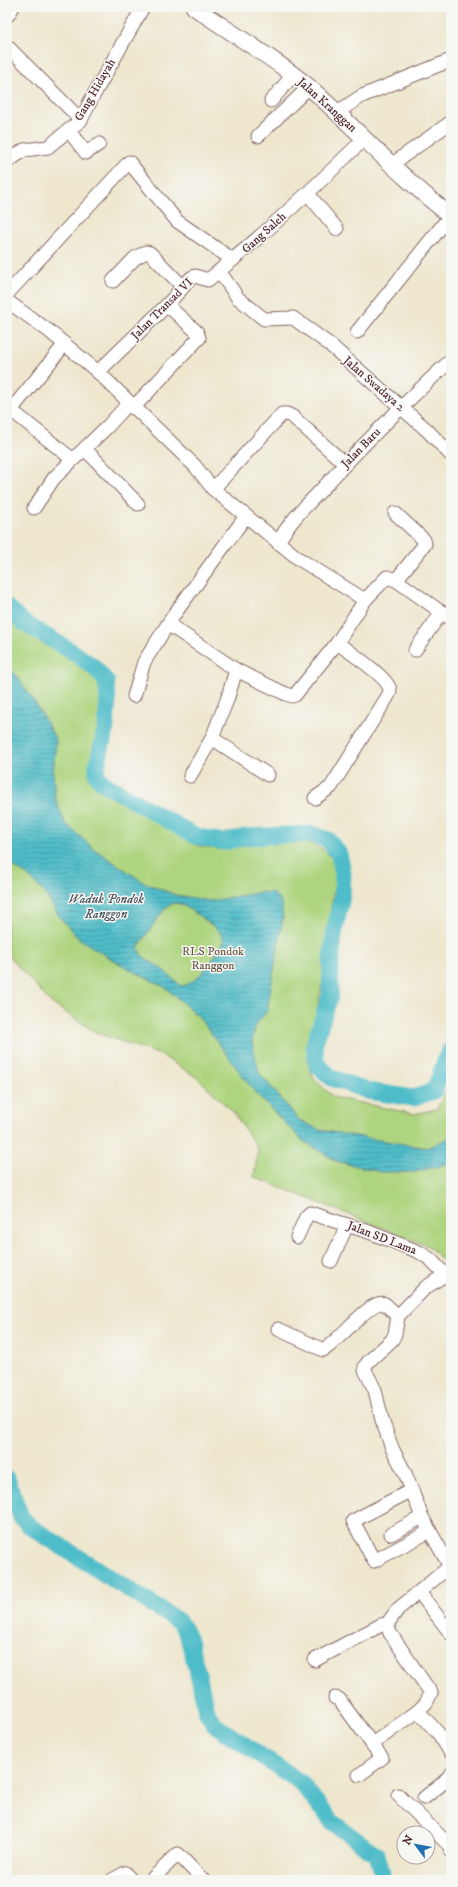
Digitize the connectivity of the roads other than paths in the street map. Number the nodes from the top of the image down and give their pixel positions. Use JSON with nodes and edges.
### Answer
{"nodes":[{"id":1,"x":13,"y":7,"type":"edge"},
{"id":2,"x":143,"y":7,"type":"edge"},
{"id":3,"x":194,"y":7,"type":"edge"},
{"id":4,"x":7,"y":16,"type":"edge"},
{"id":5,"x":7,"y":46,"type":"edge"},
{"id":6,"x":451,"y":60,"type":"edge"},
{"id":7,"x":293,"y":74,"type":"junction"},
{"id":8,"x":309,"y":88,"type":"junction"},
{"id":9,"x":271,"y":101,"type":"dead end"},
{"id":10,"x":336,"y":113,"type":"junction"},
{"id":11,"x":81,"y":120,"type":"junction"},
{"id":12,"x":451,"y":122,"type":"edge"},
{"id":13,"x":69,"y":131,"type":"junction"},
{"id":14,"x":258,"y":136,"type":"dead end"},
{"id":15,"x":364,"y":139,"type":"junction"},
{"id":16,"x":99,"y":144,"type":"dead end"},
{"id":17,"x":7,"y":162,"type":"edge"},
{"id":18,"x":392,"y":165,"type":"junction"},
{"id":19,"x":308,"y":194,"type":"junction"},
{"id":20,"x":451,"y":216,"type":"edge"},
{"id":21,"x":337,"y":229,"type":"dead end"},
{"id":22,"x":233,"y":260,"type":"junction"},
{"id":23,"x":219,"y":271,"type":"junction"},
{"id":24,"x":113,"y":281,"type":"dead end"},
{"id":25,"x":183,"y":288,"type":"junction"},
{"id":26,"x":7,"y":294,"type":"edge"},
{"id":27,"x":167,"y":305,"type":"junction"},
{"id":28,"x":357,"y":332,"type":"dead end"},
{"id":29,"x":65,"y":344,"type":"junction"},
{"id":30,"x":451,"y":360,"type":"edge"},
{"id":31,"x":98,"y":372,"type":"junction"},
{"id":32,"x":131,"y":406,"type":"junction"},
{"id":33,"x":400,"y":407,"type":"junction"},
{"id":34,"x":85,"y":449,"type":"junction"},
{"id":35,"x":451,"y":455,"type":"edge"},
{"id":36,"x":72,"y":459,"type":"junction"},
{"id":37,"x":345,"y":464,"type":"junction"},
{"id":38,"x":213,"y":489,"type":"junction"},
{"id":39,"x":138,"y":504,"type":"dead end"},
{"id":40,"x":34,"y":508,"type":"dead end"},
{"id":41,"x":395,"y":513,"type":"dead end"},
{"id":42,"x":246,"y":516,"type":"junction"},
{"id":43,"x":278,"y":543,"type":"junction"},
{"id":44,"x":396,"y":580,"type":"junction"},
{"id":45,"x":365,"y":600,"type":"junction"},
{"id":46,"x":446,"y":615,"type":"edge"},
{"id":47,"x":168,"y":624,"type":"junction"},
{"id":48,"x":337,"y":643,"type":"junction"},
{"id":49,"x":415,"y":650,"type":"dead end"},
{"id":50,"x":236,"y":670,"type":"junction"},
{"id":51,"x":134,"y":696,"type":"dead end"},
{"id":52,"x":212,"y":738,"type":"junction"},
{"id":53,"x":268,"y":775,"type":"dead end"},
{"id":54,"x":190,"y":776,"type":"dead end"},
{"id":55,"x":315,"y":798,"type":"dead end"},
{"id":56,"x":347,"y":1225,"type":"junction"},
{"id":57,"x":297,"y":1237,"type":"dead end"},
{"id":58,"x":331,"y":1261,"type":"dead end"},
{"id":59,"x":448,"y":1277,"type":"edge"},
{"id":60,"x":398,"y":1316,"type":"junction"},
{"id":61,"x":278,"y":1329,"type":"dead end"},
{"id":62,"x":412,"y":1490,"type":"junction"},
{"id":63,"x":422,"y":1517,"type":"junction"},
{"id":64,"x":430,"y":1531,"type":"junction"},
{"id":65,"x":392,"y":1534,"type":"dead end"},
{"id":66,"x":449,"y":1566,"type":"edge"},
{"id":67,"x":419,"y":1592,"type":"junction"},
{"id":68,"x":387,"y":1624,"type":"junction"},
{"id":69,"x":451,"y":1634,"type":"edge"},
{"id":70,"x":316,"y":1660,"type":"dead end"},
{"id":71,"x":334,"y":1698,"type":"dead end"},
{"id":72,"x":418,"y":1711,"type":"junction"},
{"id":73,"x":372,"y":1744,"type":"junction"},
{"id":74,"x":451,"y":1753,"type":"edge"},
{"id":75,"x":451,"y":1774,"type":"edge"},
{"id":76,"x":359,"y":1775,"type":"dead end"},
{"id":77,"x":398,"y":1795,"type":"dead end"},
{"id":78,"x":424,"y":1798,"type":"dead end"},
{"id":79,"x":451,"y":1848,"type":"edge"},
{"id":80,"x":112,"y":1880,"type":"edge"},
{"id":81,"x":131,"y":1880,"type":"edge"},
{"id":82,"x":151,"y":1880,"type":"edge"},
{"id":83,"x":203,"y":1880,"type":"edge"}],
"edges":[{"from":1,"to":4,"type":"street"},
{"from":2,"to":11,"type":"street","name":"Gang Hidayah"},
{"from":3,"to":7,"type":"main road","name":"Jalan Kranggan"},
{"from":5,"to":11,"type":"street"},
{"from":6,"to":10,"type":"street"},
{"from":7,"to":8,"type":"main road","name":"Jalan Kranggan"},
{"from":7,"to":9,"type":"street"},
{"from":8,"to":10,"type":"main road","name":"Jalan Kranggan"},
{"from":8,"to":14,"type":"street"},
{"from":10,"to":15,"type":"main road","name":"Jalan Kranggan"},
{"from":11,"to":13,"type":"street","name":"Gang Hidayah"},
{"from":12,"to":18,"type":"street"},
{"from":13,"to":16,"type":"street"},
{"from":13,"to":17,"type":"street","name":"Gang Hidayah"},
{"from":15,"to":18,"type":"main road","name":"Jalan Kranggan"},
{"from":15,"to":19,"type":"street","name":"Gang Saleh"},
{"from":18,"to":20,"type":"main road","name":"Jalan Kranggan"},
{"from":19,"to":21,"type":"street"},
{"from":19,"to":22,"type":"street","name":"Gang Saleh"},
{"from":20,"to":28,"type":"street"},
{"from":22,"to":23,"type":"street","name":"Jalan Transad VI"},
{"from":22,"to":26,"type":"street","name":"Gang Saleh"},
{"from":23,"to":25,"type":"street","name":"Jalan Transad VI"},
{"from":23,"to":33,"type":"street","name":"Jalan Swadaya 2"},
{"from":24,"to":25,"type":"street"},
{"from":25,"to":27,"type":"street","name":"Jalan Transad VI"},
{"from":26,"to":29,"type":"street"},
{"from":27,"to":31,"type":"street","name":"Jalan Transad VI"},
{"from":27,"to":32,"type":"street"},
{"from":29,"to":31,"type":"street"},
{"from":29,"to":36,"type":"street"},
{"from":30,"to":33,"type":"street","name":"Jalan Baru"},
{"from":31,"to":32,"type":"street"},
{"from":32,"to":34,"type":"street"},
{"from":32,"to":38,"type":"street"},
{"from":33,"to":35,"type":"street","name":"Jalan Swadaya 2"},
{"from":33,"to":37,"type":"street","name":"Jalan Baru"},
{"from":34,"to":36,"type":"street"},
{"from":34,"to":39,"type":"street"},
{"from":36,"to":40,"type":"street"},
{"from":37,"to":38,"type":"street"},
{"from":37,"to":43,"type":"street","name":"Jalan Baru"},
{"from":38,"to":42,"type":"street"},
{"from":41,"to":44,"type":"street"},
{"from":42,"to":43,"type":"street"},
{"from":42,"to":47,"type":"street"},
{"from":43,"to":45,"type":"street"},
{"from":44,"to":45,"type":"street"},
{"from":44,"to":46,"type":"street"},
{"from":45,"to":48,"type":"street"},
{"from":46,"to":49,"type":"street"},
{"from":47,"to":50,"type":"street"},
{"from":47,"to":51,"type":"street"},
{"from":48,"to":50,"type":"street"},
{"from":48,"to":55,"type":"street"},
{"from":50,"to":52,"type":"street"},
{"from":52,"to":53,"type":"street"},
{"from":52,"to":54,"type":"street"},
{"from":56,"to":57,"type":"street","name":"Jalan SD Lama"},
{"from":56,"to":58,"type":"street"},
{"from":56,"to":59,"type":"street","name":"Jalan SD Lama"},
{"from":59,"to":60,"type":"street"},
{"from":60,"to":61,"type":"street"},
{"from":60,"to":62,"type":"street"},
{"from":62,"to":63,"type":"street"},
{"from":62,"to":64,"type":"street"},
{"from":63,"to":64,"type":"street"},
{"from":63,"to":65,"type":"street"},
{"from":64,"to":66,"type":"street"},
{"from":66,"to":67,"type":"street"},
{"from":67,"to":68,"type":"street"},
{"from":67,"to":69,"type":"street"},
{"from":68,"to":70,"type":"street"},
{"from":68,"to":72,"type":"street"},
{"from":71,"to":73,"type":"street"},
{"from":72,"to":73,"type":"street"},
{"from":72,"to":74,"type":"street"},
{"from":73,"to":76,"type":"street"},
{"from":75,"to":78,"type":"street"},
{"from":77,"to":79,"type":"street"},
{"from":80,"to":81,"type":"street"},
{"from":82,"to":83,"type":"street"}]}
